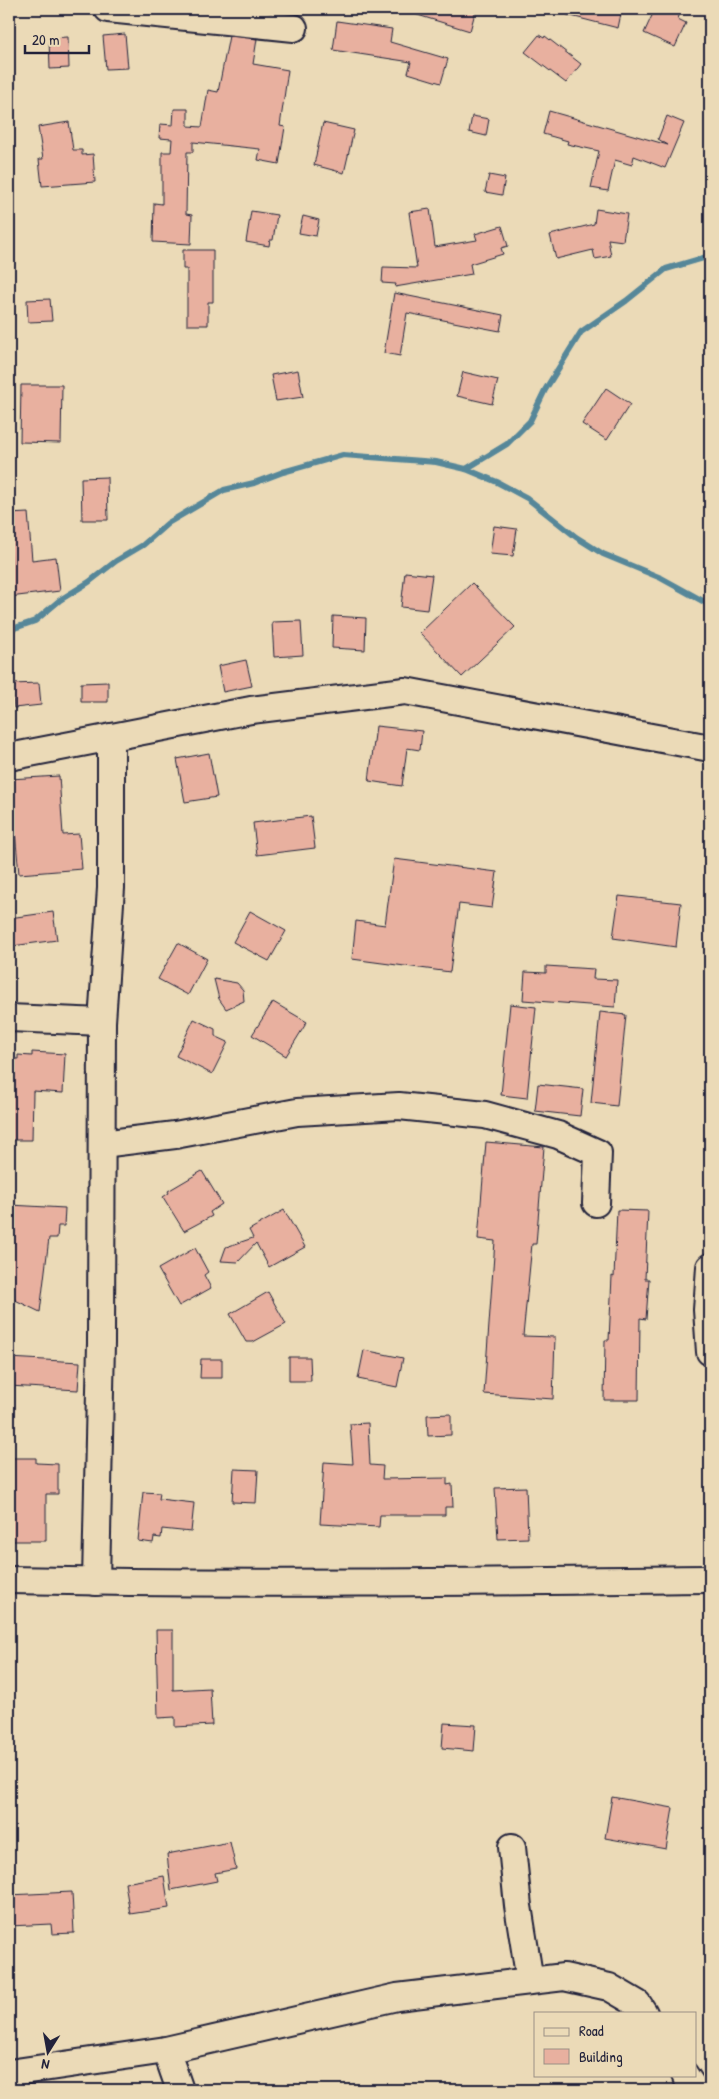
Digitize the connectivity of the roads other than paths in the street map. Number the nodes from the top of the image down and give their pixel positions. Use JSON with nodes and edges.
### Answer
{"nodes":[{"id":1,"x":108,"y":9,"type":"edge"},
{"id":2,"x":294,"y":28,"type":"dead end"},
{"id":3,"x":111,"y":737,"type":"junction"},
{"id":4,"x":710,"y":748,"type":"edge"},
{"id":5,"x":9,"y":757,"type":"edge"},
{"id":6,"x":9,"y":1018,"type":"edge"},
{"id":7,"x":102,"y":1022,"type":"junction"},
{"id":8,"x":102,"y":1144,"type":"junction"},
{"id":9,"x":596,"y":1203,"type":"dead end"},
{"id":10,"x":710,"y":1267,"type":"edge"},
{"id":11,"x":710,"y":1352,"type":"edge"},
{"id":12,"x":710,"y":1578,"type":"edge"},
{"id":13,"x":9,"y":1580,"type":"edge"},
{"id":14,"x":96,"y":1582,"type":"junction"},
{"id":15,"x":512,"y":1847,"type":"dead end"},
{"id":16,"x":530,"y":1981,"type":"junction"},
{"id":17,"x":643,"y":2012,"type":"edge"},
{"id":18,"x":166,"y":2050,"type":"junction"},
{"id":19,"x":9,"y":2074,"type":"edge"},
{"id":20,"x":686,"y":2076,"type":"edge"},
{"id":21,"x":180,"y":2090,"type":"edge"},
{"id":22,"x":695,"y":2090,"type":"edge"}],
"edges":[{"from":1,"to":2,"type":"street"},
{"from":3,"to":4,"type":"street"},
{"from":3,"to":5,"type":"street"},
{"from":3,"to":7,"type":"street"},
{"from":6,"to":7,"type":"street"},
{"from":7,"to":8,"type":"street"},
{"from":8,"to":9,"type":"street"},
{"from":8,"to":14,"type":"street"},
{"from":10,"to":11,"type":"street"},
{"from":12,"to":14,"type":"street"},
{"from":13,"to":14,"type":"street"},
{"from":15,"to":16,"type":"street"},
{"from":16,"to":17,"type":"street"},
{"from":16,"to":18,"type":"street"},
{"from":18,"to":19,"type":"street"},
{"from":18,"to":21,"type":"street"},
{"from":20,"to":22,"type":"street"}]}
